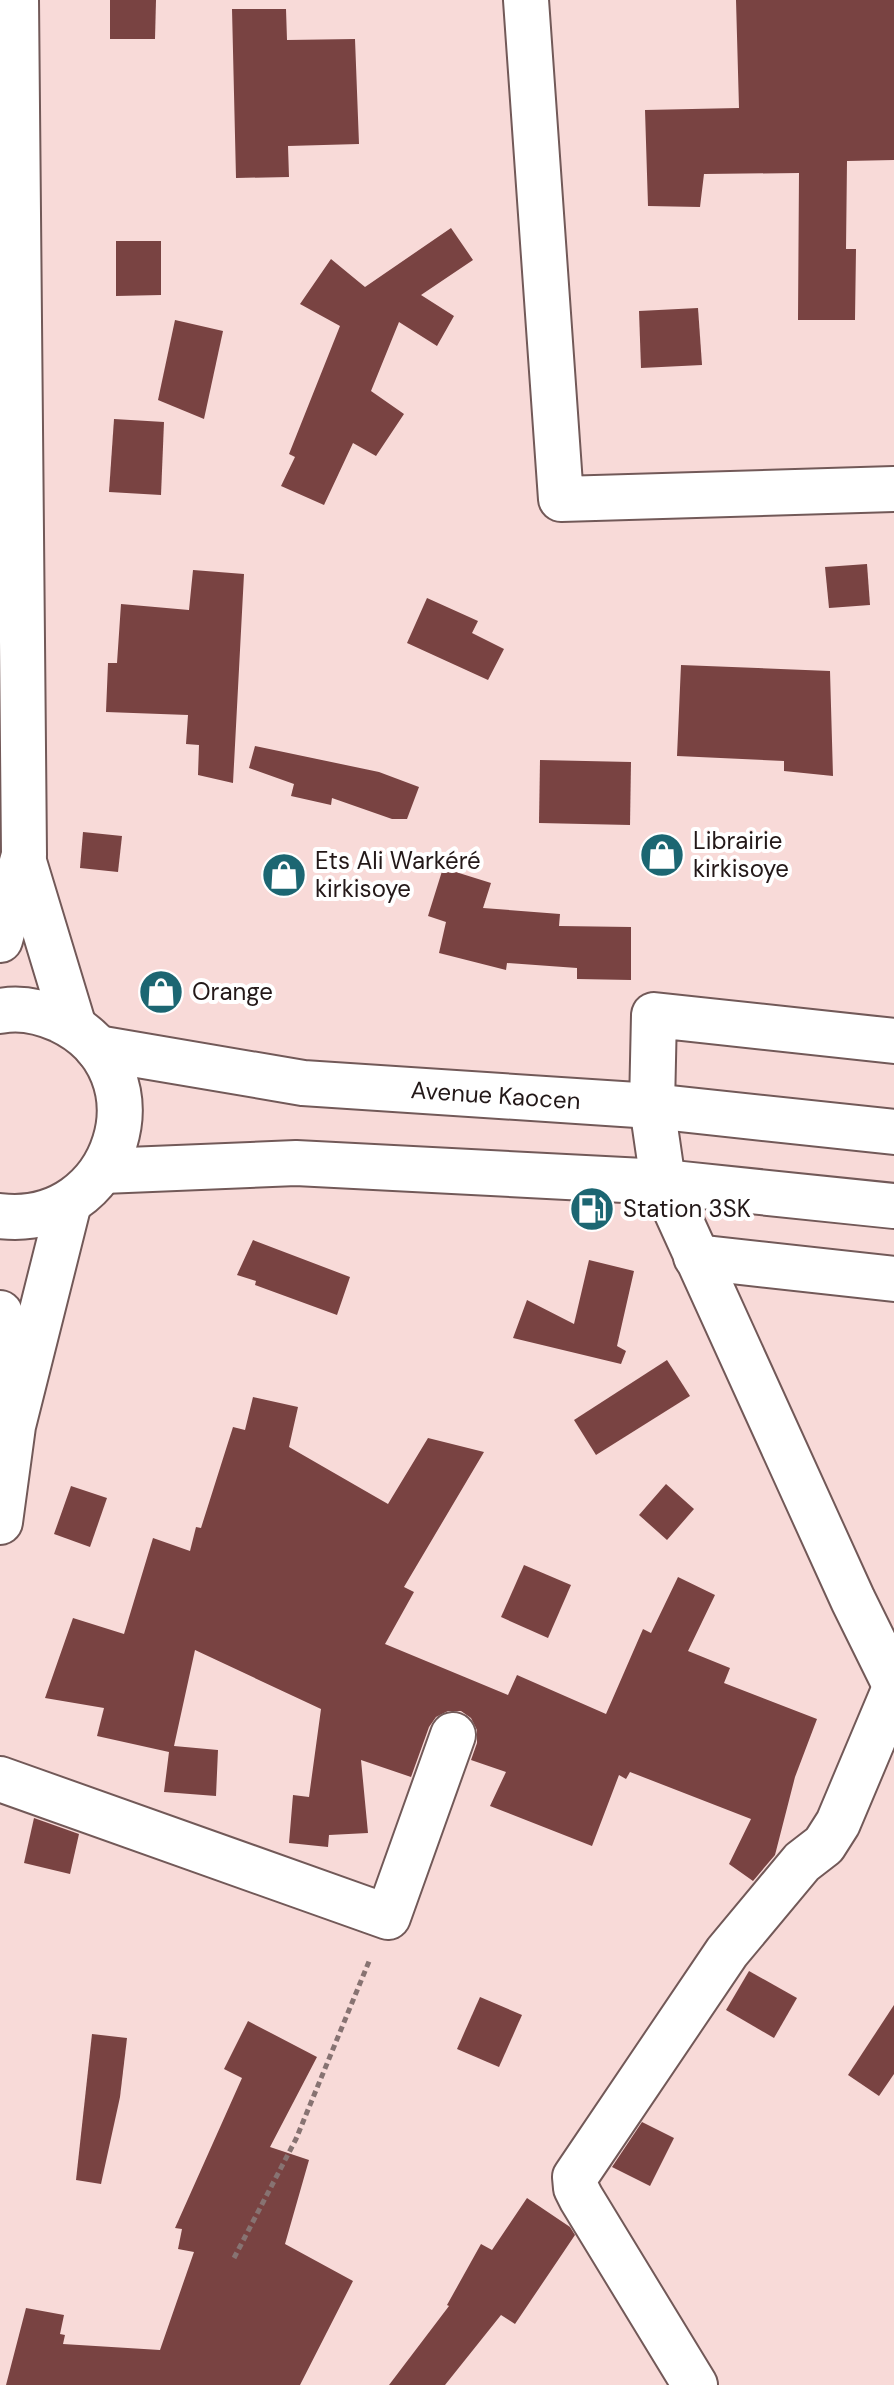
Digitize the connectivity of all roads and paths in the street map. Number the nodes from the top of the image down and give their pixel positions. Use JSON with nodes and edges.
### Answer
{"nodes":[{"id":1,"x":16,"y":0,"type":"edge"},
{"id":2,"x":526,"y":0,"type":"edge"},
{"id":3,"x":894,"y":489,"type":"edge"},
{"id":4,"x":11,"y":654,"type":"edge"},
{"id":5,"x":24,"y":862,"type":"junction"},
{"id":6,"x":0,"y":940,"type":"edge"},
{"id":7,"x":0,"y":1011,"type":"edge"},
{"id":8,"x":86,"y":1038,"type":"junction"},
{"id":9,"x":894,"y":1041,"type":"edge"},
{"id":10,"x":652,"y":1106,"type":"junction"},
{"id":11,"x":894,"y":1132,"type":"edge"},
{"id":12,"x":103,"y":1171,"type":"junction"},
{"id":13,"x":663,"y":1182,"type":"junction"},
{"id":14,"x":69,"y":1203,"type":"junction"},
{"id":15,"x":894,"y":1206,"type":"edge"},
{"id":16,"x":0,"y":1216,"type":"edge"},
{"id":17,"x":696,"y":1257,"type":"junction"},
{"id":18,"x":894,"y":1279,"type":"edge"},
{"id":19,"x":0,"y":1313,"type":"edge"},
{"id":20,"x":13,"y":1426,"type":"junction"},
{"id":21,"x":0,"y":1522,"type":"edge"},
{"id":22,"x":894,"y":1683,"type":"edge"},
{"id":23,"x":894,"y":1690,"type":"edge"},
{"id":24,"x":453,"y":1735,"type":"dead end"},
{"id":25,"x":0,"y":1779,"type":"edge"},
{"id":26,"x":388,"y":1917,"type":"junction"},
{"id":27,"x":234,"y":2258,"type":"dead end"},
{"id":28,"x":695,"y":2385,"type":"edge"}],
"edges":[{"from":1,"to":4,"type":"main road"},
{"from":2,"to":3,"type":"main road"},
{"from":4,"to":5,"type":"main road"},
{"from":5,"to":6,"type":"main road"},
{"from":5,"to":8,"type":"main road"},
{"from":7,"to":8,"type":"main road","name":"Avenue Kaocen"},
{"from":8,"to":10,"type":"main road","name":"Avenue Kaocen"},
{"from":8,"to":12,"type":"main road"},
{"from":9,"to":10,"type":"main road"},
{"from":10,"to":11,"type":"main road","name":"Avenue Kaocen"},
{"from":10,"to":13,"type":"main road"},
{"from":12,"to":13,"type":"main road"},
{"from":12,"to":14,"type":"main road"},
{"from":13,"to":15,"type":"main road"},
{"from":13,"to":17,"type":"main road"},
{"from":14,"to":16,"type":"main road"},
{"from":14,"to":20,"type":"main road"},
{"from":17,"to":18,"type":"main road"},
{"from":17,"to":22,"type":"main road"},
{"from":19,"to":20,"type":"main road"},
{"from":20,"to":21,"type":"main road"},
{"from":23,"to":28,"type":"main road"},
{"from":24,"to":26,"type":"main road"},
{"from":25,"to":26,"type":"main road"},
{"from":26,"to":27,"type":"path"}]}
